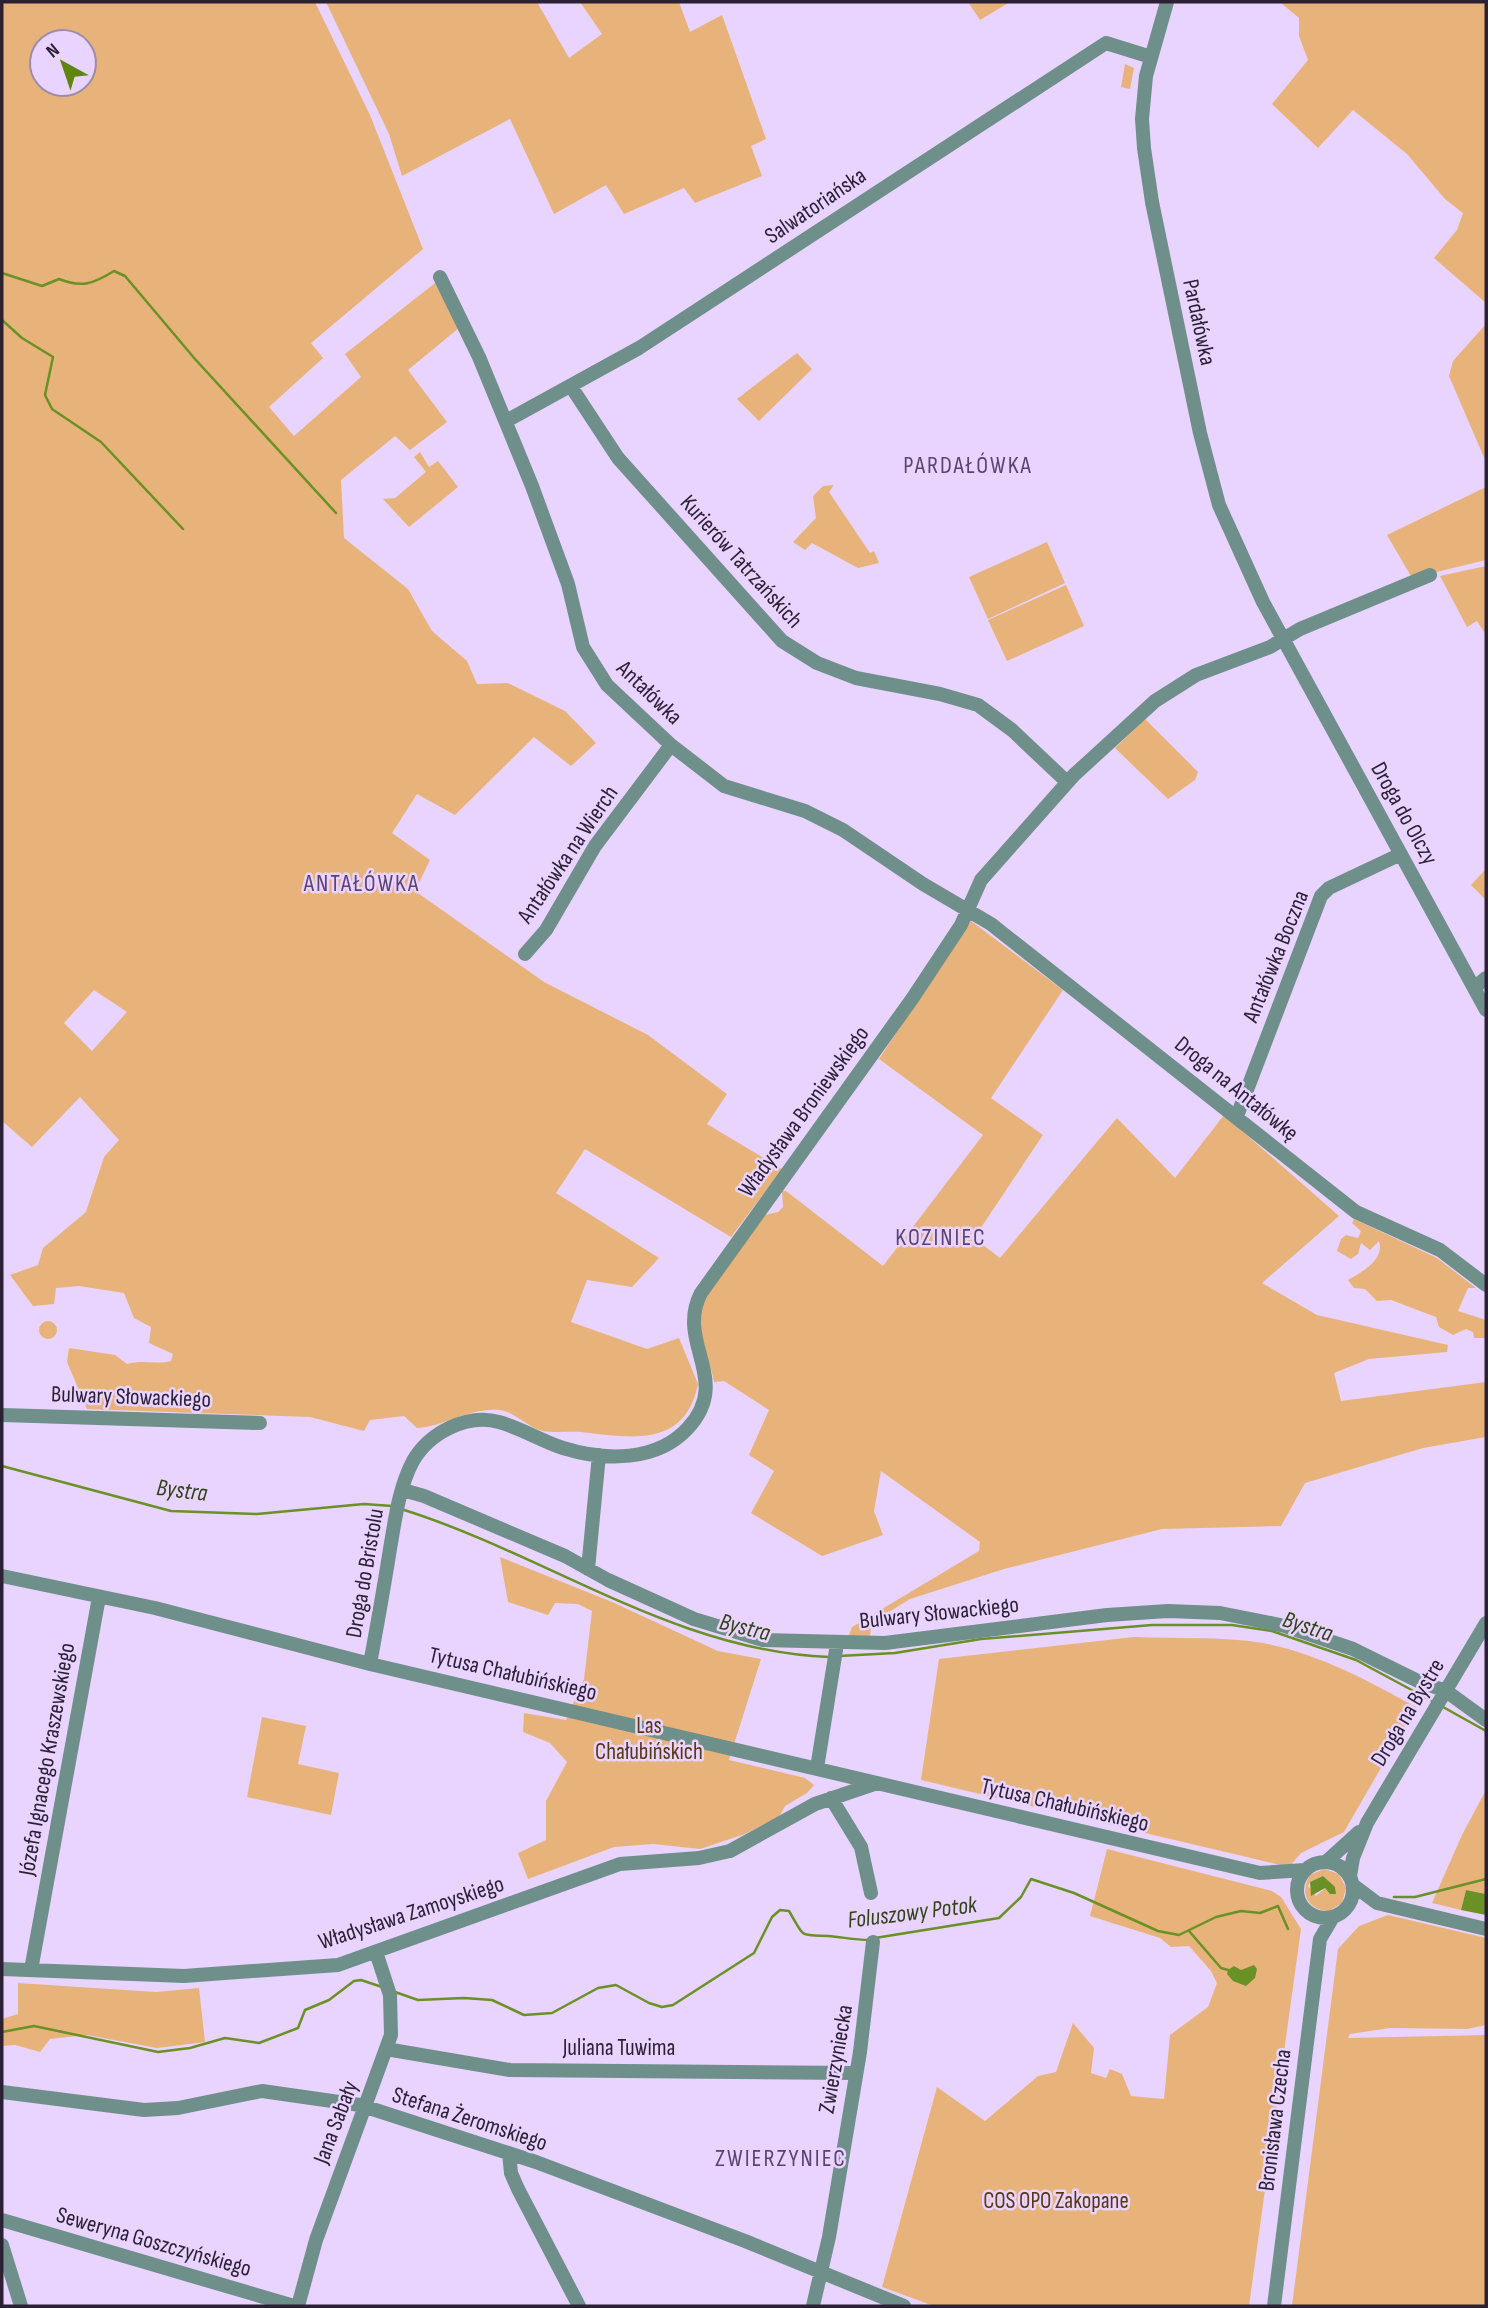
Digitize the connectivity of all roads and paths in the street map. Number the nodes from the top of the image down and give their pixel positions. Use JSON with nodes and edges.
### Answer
{"nodes":[{"id":1,"x":1167,"y":2,"type":"edge"},
{"id":2,"x":1150,"y":57,"type":"junction"},
{"id":3,"x":440,"y":276,"type":"dead end"},
{"id":4,"x":572,"y":388,"type":"junction"},
{"id":5,"x":506,"y":421,"type":"junction"},
{"id":6,"x":1430,"y":575,"type":"dead end"},
{"id":7,"x":1283,"y":638,"type":"junction"},
{"id":8,"x":671,"y":744,"type":"junction"},
{"id":9,"x":1067,"y":782,"type":"junction"},
{"id":10,"x":1401,"y":854,"type":"junction"},
{"id":11,"x":968,"y":910,"type":"junction"},
{"id":12,"x":525,"y":954,"type":"dead end"},
{"id":13,"x":1486,"y":978,"type":"edge"},
{"id":14,"x":1474,"y":988,"type":"junction"},
{"id":15,"x":1486,"y":1010,"type":"edge"},
{"id":16,"x":1237,"y":1116,"type":"junction"},
{"id":17,"x":1486,"y":1285,"type":"edge"},
{"id":18,"x":2,"y":1415,"type":"edge"},
{"id":19,"x":260,"y":1423,"type":"dead end"},
{"id":20,"x":599,"y":1455,"type":"junction"},
{"id":21,"x":402,"y":1495,"type":"junction"},
{"id":22,"x":588,"y":1569,"type":"junction"},
{"id":23,"x":2,"y":1576,"type":"edge"},
{"id":24,"x":99,"y":1597,"type":"junction"},
{"id":25,"x":1486,"y":1623,"type":"edge"},
{"id":26,"x":837,"y":1647,"type":"junction"},
{"id":27,"x":370,"y":1664,"type":"junction"},
{"id":28,"x":1445,"y":1694,"type":"junction"},
{"id":29,"x":1486,"y":1720,"type":"edge"},
{"id":30,"x":817,"y":1768,"type":"junction"},
{"id":31,"x":836,"y":1772,"type":"junction"},
{"id":32,"x":878,"y":1783,"type":"junction"},
{"id":33,"x":831,"y":1798,"type":"junction"},
{"id":34,"x":815,"y":1804,"type":"junction"},
{"id":35,"x":1367,"y":1824,"type":"junction"},
{"id":36,"x":1326,"y":1862,"type":"junction"},
{"id":37,"x":1305,"y":1870,"type":"junction"},
{"id":38,"x":1260,"y":1873,"type":"junction"},
{"id":39,"x":1351,"y":1880,"type":"junction"},
{"id":40,"x":871,"y":1893,"type":"dead end"},
{"id":41,"x":1298,"y":1898,"type":"junction"},
{"id":42,"x":1377,"y":1903,"type":"junction"},
{"id":43,"x":1347,"y":1907,"type":"junction"},
{"id":44,"x":1311,"y":1914,"type":"junction"},
{"id":45,"x":1333,"y":1917,"type":"junction"},
{"id":46,"x":1486,"y":1929,"type":"edge"},
{"id":47,"x":1320,"y":1939,"type":"junction"},
{"id":48,"x":873,"y":1942,"type":"dead end"},
{"id":49,"x":376,"y":1952,"type":"junction"},
{"id":50,"x":2,"y":1969,"type":"edge"},
{"id":51,"x":31,"y":1970,"type":"junction"},
{"id":52,"x":386,"y":2049,"type":"junction"},
{"id":53,"x":854,"y":2073,"type":"junction"},
{"id":54,"x":2,"y":2092,"type":"edge"},
{"id":55,"x":364,"y":2107,"type":"junction"},
{"id":56,"x":509,"y":2153,"type":"junction"},
{"id":57,"x":2,"y":2220,"type":"edge"},
{"id":58,"x":2,"y":2245,"type":"edge"},
{"id":59,"x":821,"y":2272,"type":"junction"},
{"id":60,"x":887,"y":2303,"type":"edge"},
{"id":61,"x":21,"y":2306,"type":"edge"},
{"id":62,"x":296,"y":2306,"type":"edge"},
{"id":63,"x":579,"y":2306,"type":"edge"},
{"id":64,"x":813,"y":2306,"type":"edge"},
{"id":65,"x":904,"y":2306,"type":"edge"},
{"id":66,"x":1274,"y":2306,"type":"edge"}],
"edges":[{"from":1,"to":2,"type":"street","name":"Pardałówka"},
{"from":2,"to":4,"type":"street","name":"Salwatoriańska"},
{"from":2,"to":7,"type":"street","name":"Pardałówka"},
{"from":3,"to":5,"type":"street","name":"Antałówka"},
{"from":4,"to":5,"type":"street","name":"Salwatoriańska"},
{"from":4,"to":9,"type":"street","name":"Kurierów Tatrzańskich"},
{"from":5,"to":8,"type":"street","name":"Antałówka"},
{"from":6,"to":7,"type":"street","name":"Władysława Broniewskiego"},
{"from":7,"to":9,"type":"street","name":"Władysława Broniewskiego"},
{"from":7,"to":10,"type":"street","name":"Droga do Olczy"},
{"from":8,"to":11,"type":"street","name":"Antałówka"},
{"from":8,"to":12,"type":"street","name":"Antałówka na Wierch"},
{"from":9,"to":11,"type":"street","name":"Władysława Broniewskiego"},
{"from":10,"to":14,"type":"street","name":"Droga do Olczy"},
{"from":10,"to":16,"type":"street","name":"Antałówka Boczna"},
{"from":11,"to":16,"type":"street","name":"Droga na Antałówkę"},
{"from":11,"to":20,"type":"street","name":"Władysława Broniewskiego"},
{"from":13,"to":14,"type":"street"},
{"from":14,"to":15,"type":"street","name":"Droga do Olczy"},
{"from":16,"to":17,"type":"street","name":"Droga na Antałówkę"},
{"from":18,"to":19,"type":"street","name":"Bulwary Słowackiego"},
{"from":20,"to":21,"type":"street","name":"Władysława Broniewskiego"},
{"from":20,"to":22,"type":"street"},
{"from":21,"to":22,"type":"street","name":"Bulwary Słowackiego"},
{"from":21,"to":27,"type":"street","name":"Droga do Bristolu"},
{"from":22,"to":26,"type":"street","name":"Bulwary Słowackiego"},
{"from":23,"to":24,"type":"street","name":"Tytusa Chałubińskiego"},
{"from":24,"to":27,"type":"street","name":"Tytusa Chałubińskiego"},
{"from":24,"to":51,"type":"street","name":"Józefa Ignacego Kraszewskiego"},
{"from":25,"to":28,"type":"street","name":"Droga na Bystre"},
{"from":26,"to":28,"type":"street","name":"Bulwary Słowackiego"},
{"from":26,"to":30,"type":"street"},
{"from":27,"to":30,"type":"street","name":"Tytusa Chałubińskiego"},
{"from":28,"to":29,"type":"street","name":"Bulwary Słowackiego"},
{"from":28,"to":35,"type":"street","name":"Droga na Bystre"},
{"from":30,"to":31,"type":"street","name":"Tytusa Chałubińskiego"},
{"from":31,"to":32,"type":"street","name":"Tytusa Chałubińskiego"},
{"from":31,"to":34,"type":"street","name":"Władysława Zamoyskiego"},
{"from":32,"to":33,"type":"street","name":"Władysława Zamoyskiego"},
{"from":32,"to":38,"type":"street","name":"Tytusa Chałubińskiego"},
{"from":33,"to":34,"type":"street","name":"Władysława Zamoyskiego"},
{"from":33,"to":40,"type":"street"},
{"from":34,"to":49,"type":"street","name":"Władysława Zamoyskiego"},
{"from":35,"to":36,"type":"street","name":"Droga na Bystre"},
{"from":35,"to":39,"type":"street","name":"Droga na Bystre"},
{"from":36,"to":37,"type":"street"},
{"from":36,"to":39,"type":"street"},
{"from":37,"to":38,"type":"street","name":"Tytusa Chałubińskiego"},
{"from":37,"to":41,"type":"street"},
{"from":38,"to":41,"type":"street","name":"Tytusa Chałubińskiego"},
{"from":39,"to":42,"type":"street"},
{"from":39,"to":43,"type":"street"},
{"from":41,"to":44,"type":"street"},
{"from":42,"to":43,"type":"street"},
{"from":42,"to":46,"type":"street"},
{"from":43,"to":45,"type":"street"},
{"from":44,"to":45,"type":"street"},
{"from":44,"to":47,"type":"street","name":"Bronisława Czecha"},
{"from":45,"to":47,"type":"street","name":"Bronisława Czecha"},
{"from":47,"to":66,"type":"street","name":"Bronisława Czecha"},
{"from":48,"to":53,"type":"street","name":"Zwierzyniecka"},
{"from":49,"to":51,"type":"street","name":"Władysława Zamoyskiego"},
{"from":49,"to":52,"type":"street","name":"Jana Sabały"},
{"from":50,"to":51,"type":"street","name":"Władysława Zamoyskiego"},
{"from":52,"to":53,"type":"street","name":"Juliana Tuwima"},
{"from":52,"to":55,"type":"street","name":"Jana Sabały"},
{"from":53,"to":59,"type":"street","name":"Zwierzyniecka"},
{"from":54,"to":55,"type":"street","name":"Stefana Żeromskiego"},
{"from":55,"to":56,"type":"street","name":"Stefana Żeromskiego"},
{"from":55,"to":62,"type":"street","name":"Jana Sabały"},
{"from":56,"to":59,"type":"street","name":"Stefana Żeromskiego"},
{"from":56,"to":63,"type":"street"},
{"from":57,"to":62,"type":"street","name":"Seweryna Goszczyńskiego"},
{"from":58,"to":61,"type":"street"},
{"from":59,"to":60,"type":"street","name":"Stefana Żeromskiego"},
{"from":59,"to":64,"type":"street","name":"Zwierzyniecka"},
{"from":60,"to":65,"type":"street","name":"Stefana Żeromskiego"}]}
